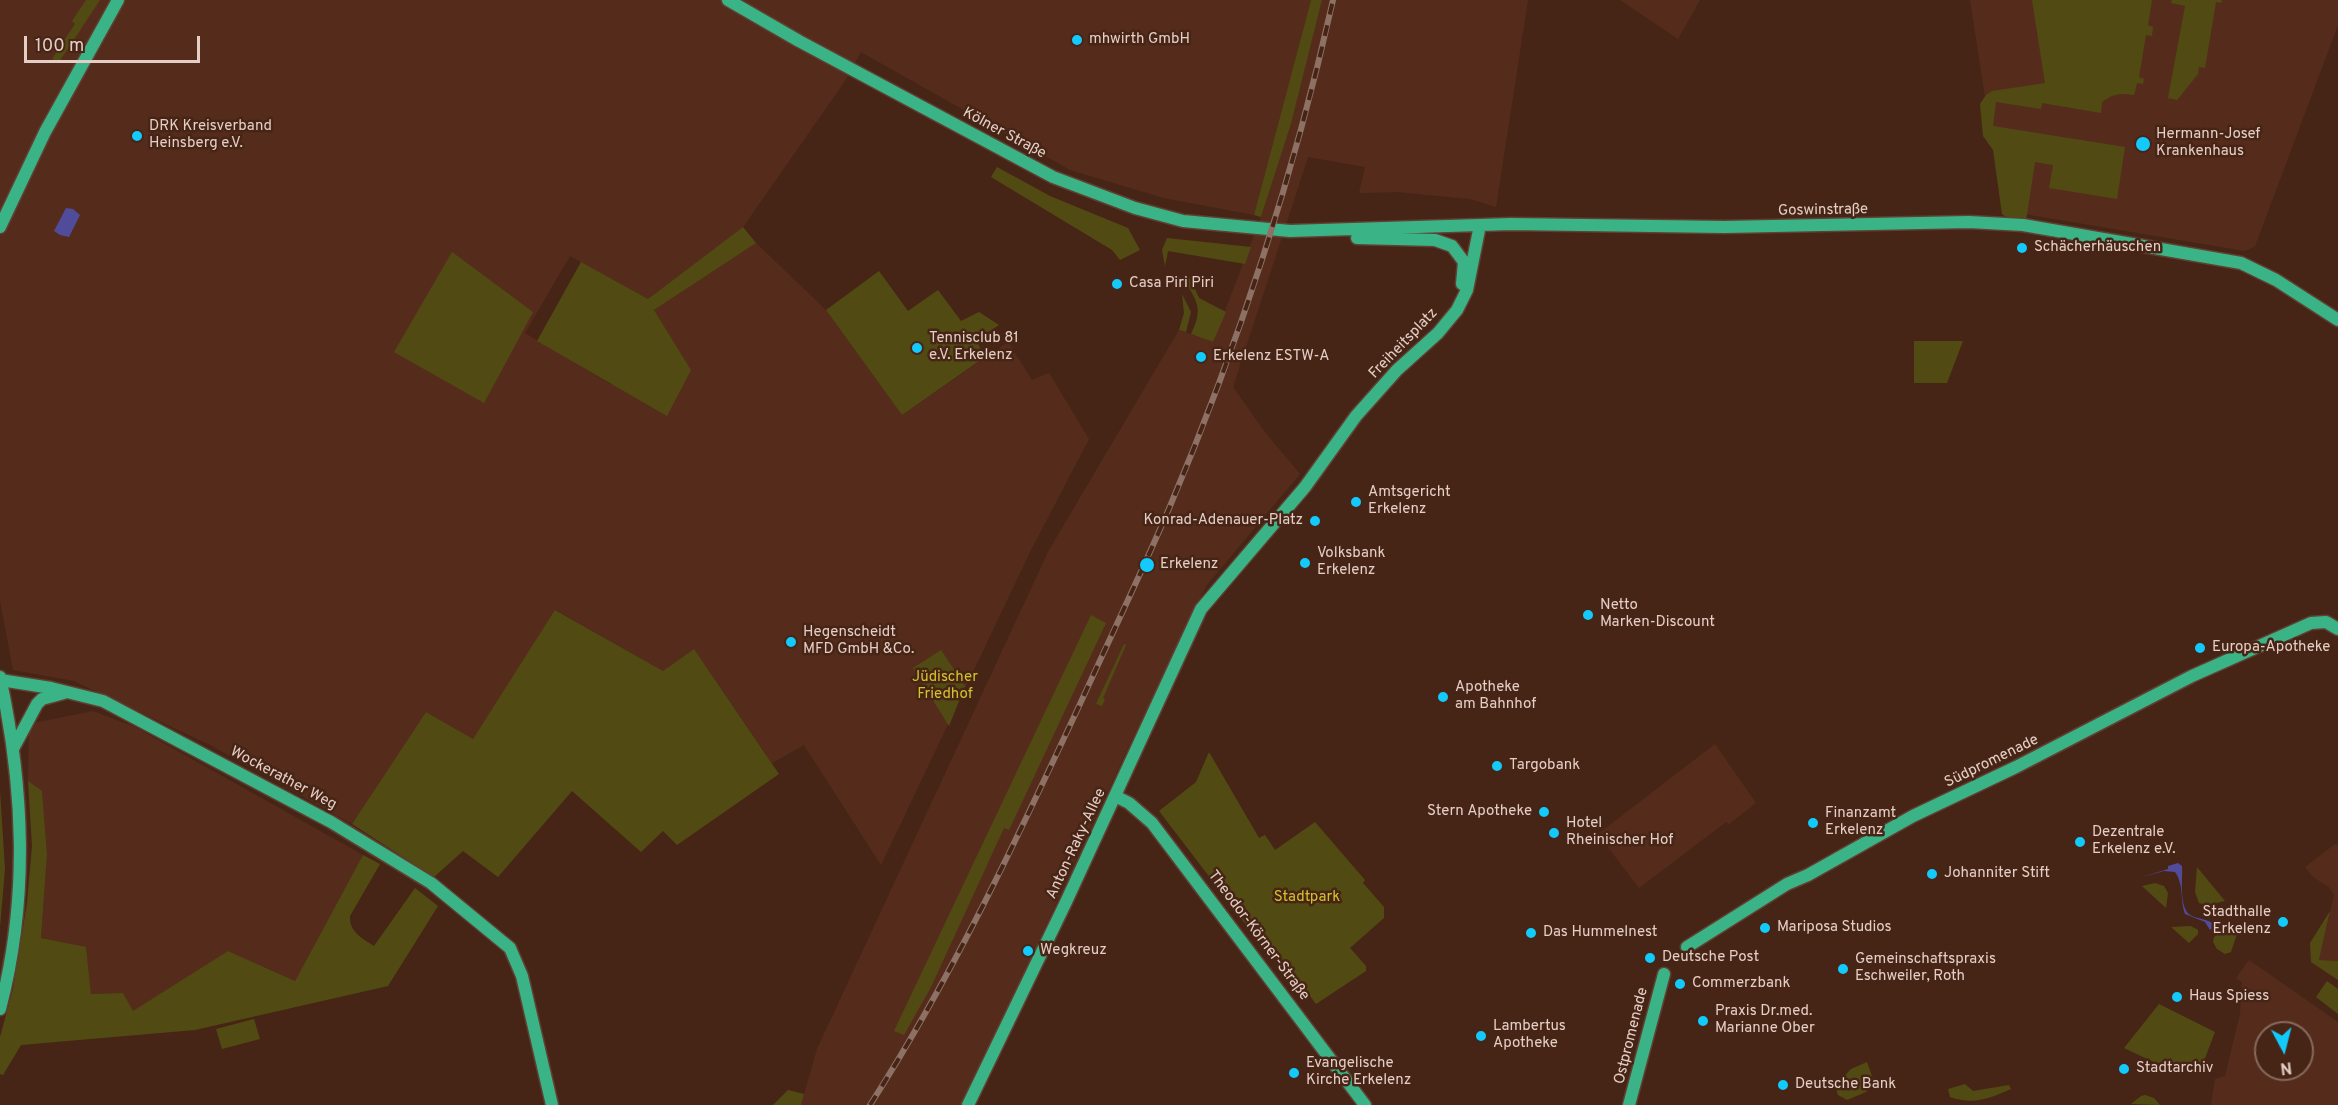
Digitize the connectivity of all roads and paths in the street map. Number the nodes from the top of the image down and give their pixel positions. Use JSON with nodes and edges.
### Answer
{"nodes":[{"id":1,"x":118,"y":0,"type":"edge"},
{"id":2,"x":728,"y":0,"type":"edge"},
{"id":3,"x":1480,"y":225,"type":"junction"},
{"id":4,"x":0,"y":227,"type":"edge"},
{"id":5,"x":1290,"y":231,"type":"joint"},
{"id":6,"x":1347,"y":231,"type":"junction"},
{"id":7,"x":1467,"y":290,"type":"junction"},
{"id":8,"x":2338,"y":320,"type":"edge"},
{"id":9,"x":1212,"y":595,"type":"joint"},
{"id":10,"x":2338,"y":629,"type":"edge"},
{"id":11,"x":0,"y":679,"type":"edge"},
{"id":12,"x":68,"y":692,"type":"junction"},
{"id":13,"x":13,"y":748,"type":"junction"},
{"id":14,"x":1115,"y":796,"type":"junction"},
{"id":15,"x":1687,"y":947,"type":"dead end"},
{"id":16,"x":1664,"y":974,"type":"dead end"},
{"id":17,"x":0,"y":1009,"type":"edge"},
{"id":18,"x":552,"y":1105,"type":"edge"},
{"id":19,"x":968,"y":1105,"type":"edge"},
{"id":20,"x":1365,"y":1105,"type":"edge"},
{"id":21,"x":1629,"y":1105,"type":"edge"}],
"edges":[{"from":1,"to":4,"type":"street"},
{"from":2,"to":5,"type":"street","name":"Kölner Straße"},
{"from":3,"to":6,"type":"street","name":"Goswinstraße"},
{"from":3,"to":7,"type":"street","name":"Freiheitsplatz"},
{"from":3,"to":8,"type":"street","name":"Goswinstraße"},
{"from":5,"to":6,"type":"street","name":"Goswinstraße"},
{"from":6,"to":7,"type":"street"},
{"from":7,"to":9,"type":"street","name":"Freiheitsplatz"},
{"from":9,"to":14,"type":"street","name":"Anton-Raky-Allee"},
{"from":10,"to":15,"type":"street","name":"Südpromenade"},
{"from":11,"to":12,"type":"street","name":"Wockerather Weg"},
{"from":11,"to":13,"type":"street"},
{"from":12,"to":13,"type":"street"},
{"from":12,"to":18,"type":"street","name":"Wockerather Weg"},
{"from":13,"to":17,"type":"street"},
{"from":14,"to":19,"type":"street","name":"Anton-Raky-Allee"},
{"from":14,"to":20,"type":"street","name":"Theodor-Körner-Straße"},
{"from":16,"to":21,"type":"street","name":"Ostpromenade"}]}
